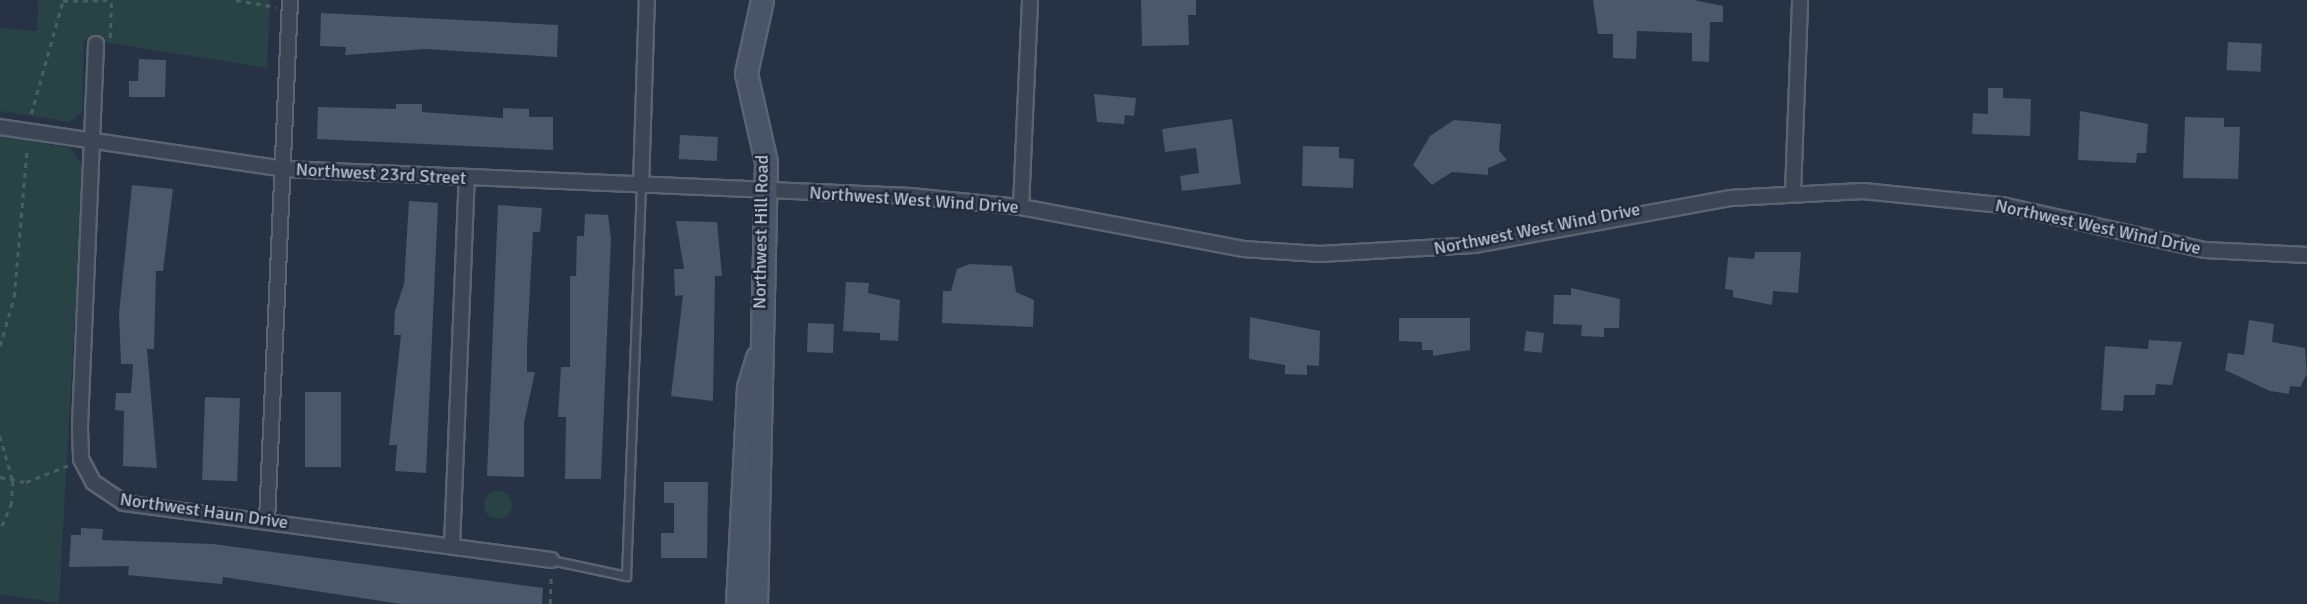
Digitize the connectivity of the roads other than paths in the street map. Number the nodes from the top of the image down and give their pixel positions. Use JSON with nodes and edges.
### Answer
{"nodes":[{"id":1,"x":647,"y":0,"type":"edge"},
{"id":2,"x":762,"y":0,"type":"edge"},
{"id":3,"x":778,"y":0,"type":"edge"},
{"id":4,"x":1030,"y":0,"type":"edge"},
{"id":5,"x":1800,"y":0,"type":"edge"},
{"id":6,"x":290,"y":4,"type":"edge"},
{"id":7,"x":96,"y":44,"type":"road end"},
{"id":8,"x":746,"y":73,"type":"junction"},
{"id":9,"x":0,"y":127,"type":"edge"},
{"id":10,"x":93,"y":140,"type":"junction"},
{"id":11,"x":284,"y":169,"type":"junction"},
{"id":12,"x":467,"y":179,"type":"junction"},
{"id":13,"x":641,"y":186,"type":"junction"},
{"id":14,"x":765,"y":190,"type":"junction"},
{"id":15,"x":1793,"y":193,"type":"junction"},
{"id":16,"x":1021,"y":207,"type":"junction"},
{"id":17,"x":2307,"y":256,"type":"edge"},
{"id":18,"x":759,"y":352,"type":"junction"},
{"id":19,"x":267,"y":520,"type":"junction"},
{"id":20,"x":452,"y":545,"type":"junction"},
{"id":21,"x":551,"y":566,"type":"joint"},
{"id":22,"x":737,"y":604,"type":"edge"},
{"id":23,"x":756,"y":604,"type":"edge"}],
"edges":[{"from":1,"to":13,"type":"street"},
{"from":2,"to":8,"type":"main road","name":"Northwest Hill Road"},
{"from":3,"to":8,"type":"main road"},
{"from":4,"to":16,"type":"street"},
{"from":5,"to":15,"type":"street"},
{"from":6,"to":11,"type":"street"},
{"from":7,"to":10,"type":"street"},
{"from":8,"to":14,"type":"main road","name":"Northwest Hill Road"},
{"from":9,"to":10,"type":"street","name":"Northwest 23rd Street"},
{"from":10,"to":11,"type":"street","name":"Northwest 23rd Street"},
{"from":10,"to":19,"type":"street","name":"Northwest Haun Drive"},
{"from":11,"to":12,"type":"street","name":"Northwest 23rd Street"},
{"from":11,"to":19,"type":"street"},
{"from":12,"to":13,"type":"street","name":"Northwest 23rd Street"},
{"from":12,"to":20,"type":"street"},
{"from":13,"to":14,"type":"street","name":"Northwest 23rd Street"},
{"from":13,"to":21,"type":"lane"},
{"from":14,"to":16,"type":"street","name":"Northwest West Wind Drive"},
{"from":14,"to":18,"type":"main road","name":"Northwest Hill Road"},
{"from":15,"to":16,"type":"street","name":"Northwest West Wind Drive"},
{"from":15,"to":17,"type":"street","name":"Northwest West Wind Drive"},
{"from":18,"to":22,"type":"main road","name":"Northwest Hill Road"},
{"from":18,"to":23,"type":"main road","name":"Northwest Hill Road"},
{"from":19,"to":20,"type":"street","name":"Northwest Haun Drive"},
{"from":20,"to":21,"type":"street","name":"Northwest Haun Drive"}]}
